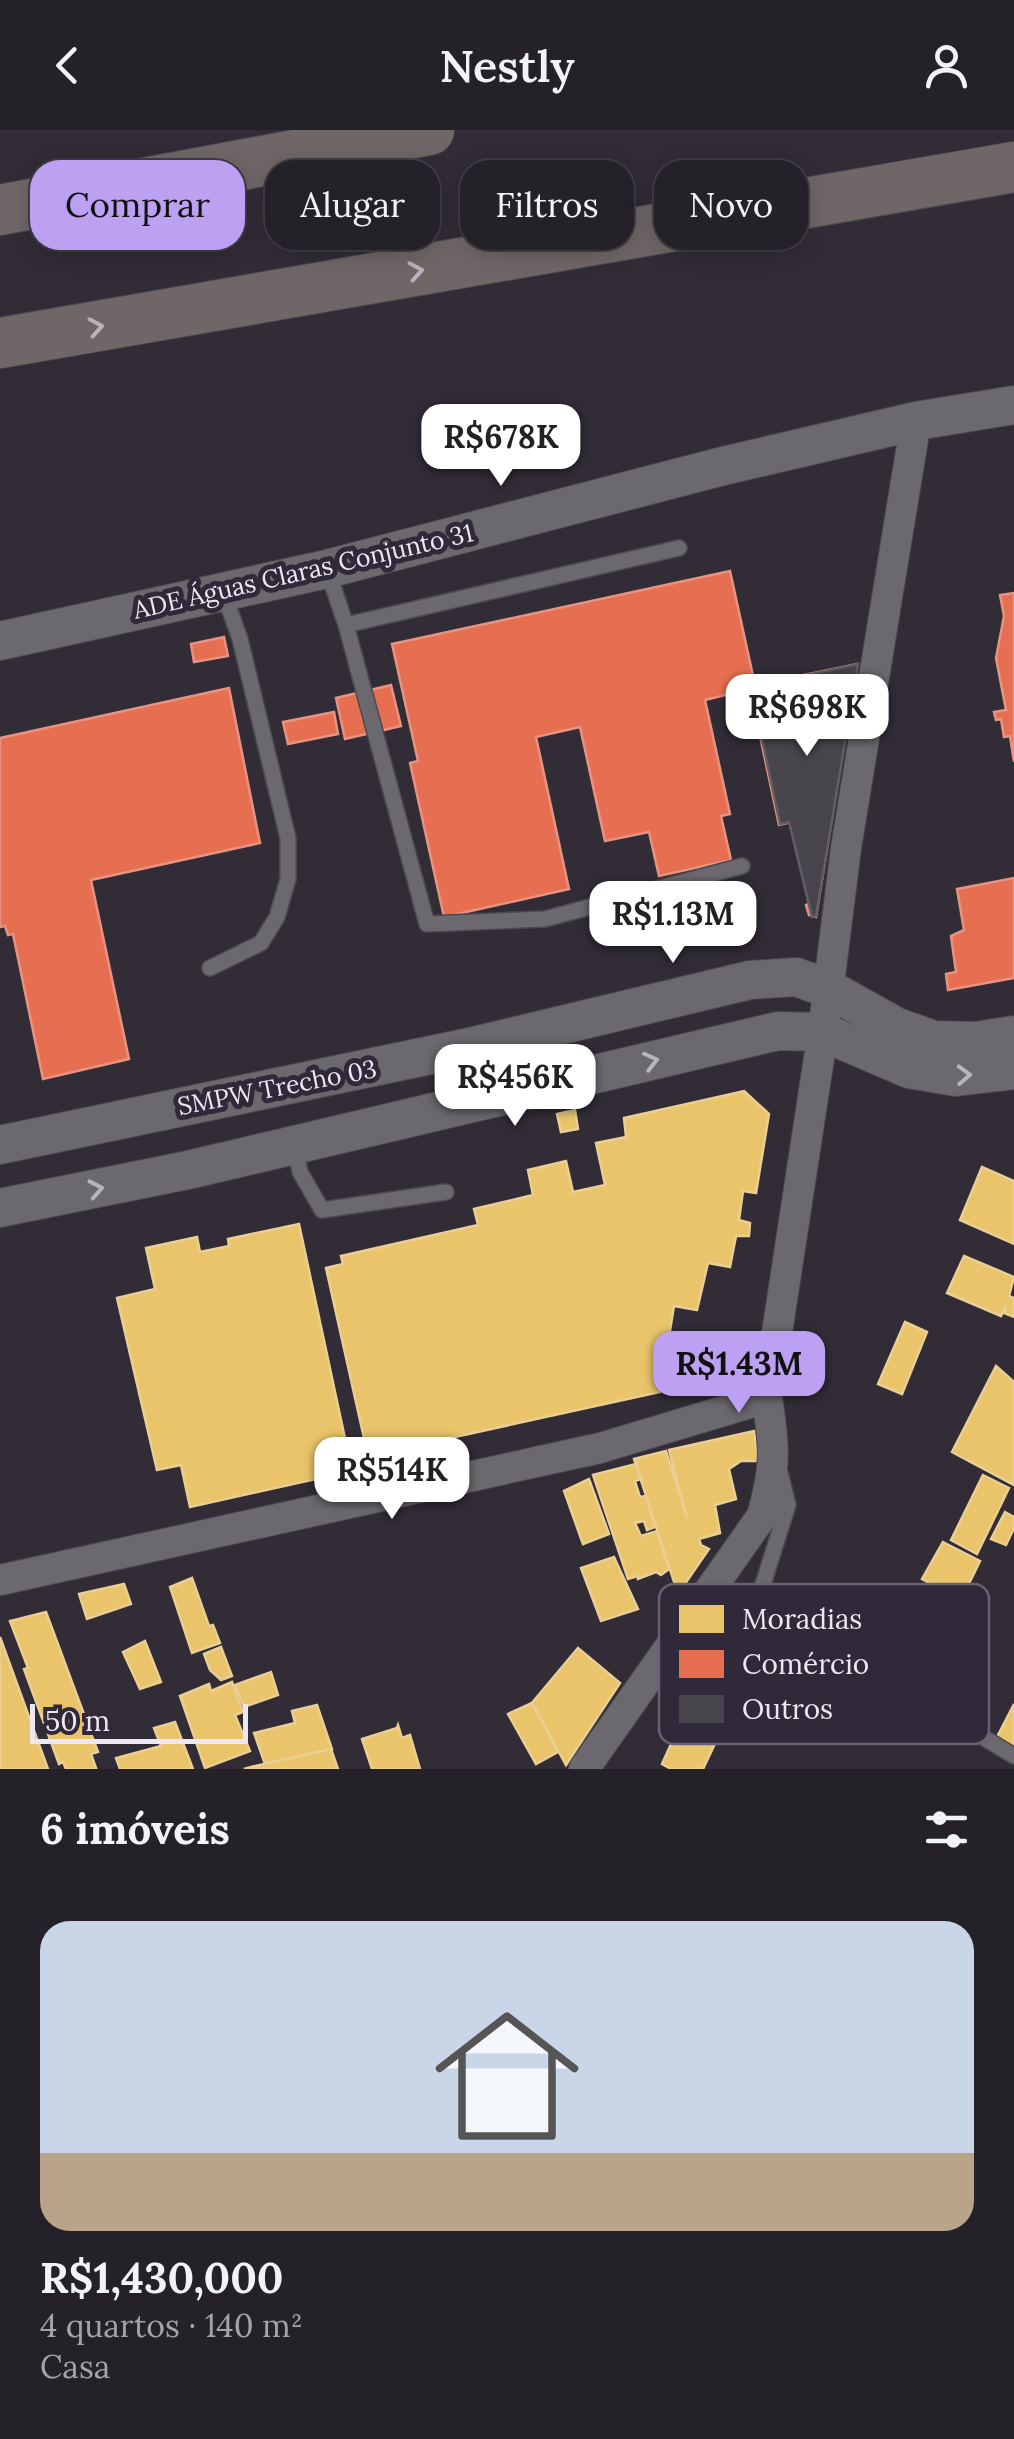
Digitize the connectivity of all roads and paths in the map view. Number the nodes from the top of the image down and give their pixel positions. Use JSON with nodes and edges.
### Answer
{"nodes":[{"id":1,"x":427,"y":130,"type":"edge"},
{"id":2,"x":1014,"y":166,"type":"edge"},
{"id":3,"x":0,"y":210,"type":"edge"},
{"id":4,"x":0,"y":343,"type":"edge"},
{"id":5,"x":1014,"y":405,"type":"edge"},
{"id":6,"x":916,"y":421,"type":"junction"},
{"id":7,"x":679,"y":548,"type":"dead end"},
{"id":8,"x":327,"y":569,"type":"junction"},
{"id":9,"x":223,"y":593,"type":"junction"},
{"id":10,"x":346,"y":625,"type":"junction"},
{"id":11,"x":0,"y":640,"type":"edge"},
{"id":12,"x":742,"y":866,"type":"dead end"},
{"id":13,"x":210,"y":968,"type":"dead end"},
{"id":14,"x":827,"y":988,"type":"junction"},
{"id":15,"x":823,"y":1032,"type":"junction"},
{"id":16,"x":1014,"y":1036,"type":"edge"},
{"id":17,"x":474,"y":1046,"type":"junction"},
{"id":18,"x":1014,"y":1070,"type":"edge"},
{"id":19,"x":482,"y":1102,"type":"junction"},
{"id":20,"x":170,"y":1108,"type":"junction"},
{"id":21,"x":294,"y":1144,"type":"junction"},
{"id":22,"x":0,"y":1146,"type":"edge"},
{"id":23,"x":188,"y":1170,"type":"junction"},
{"id":24,"x":446,"y":1192,"type":"dead end"},
{"id":25,"x":0,"y":1208,"type":"edge"},
{"id":26,"x":767,"y":1398,"type":"junction"},
{"id":27,"x":775,"y":1452,"type":"junction"},
{"id":28,"x":0,"y":1580,"type":"edge"},
{"id":29,"x":714,"y":1584,"type":"edge"},
{"id":30,"x":763,"y":1584,"type":"edge"},
{"id":31,"x":659,"y":1662,"type":"edge"},
{"id":32,"x":989,"y":1741,"type":"edge"},
{"id":33,"x":1014,"y":1756,"type":"edge"},
{"id":34,"x":584,"y":1769,"type":"edge"}],
"edges":[{"from":1,"to":3,"type":"highway"},
{"from":4,"to":2,"type":"highway","one_way":true},
{"from":5,"to":6,"type":"street","name":"ADE Águas Claras Conjunto 31"},
{"from":6,"to":8,"type":"street","name":"ADE Águas Claras Conjunto 31"},
{"from":6,"to":14,"type":"street"},
{"from":7,"to":10,"type":"lane"},
{"from":8,"to":9,"type":"street","name":"ADE Águas Claras Conjunto 31"},
{"from":8,"to":10,"type":"lane"},
{"from":9,"to":11,"type":"street","name":"ADE Águas Claras Conjunto 31"},
{"from":9,"to":13,"type":"lane"},
{"from":10,"to":12,"type":"lane"},
{"from":14,"to":15,"type":"street"},
{"from":14,"to":16,"type":"street","name":"SMPW Trecho 03"},
{"from":14,"to":17,"type":"street","name":"SMPW Trecho 03"},
{"from":15,"to":18,"type":"street","one_way":true},
{"from":19,"to":15,"type":"street","one_way":true},
{"from":15,"to":26,"type":"street"},
{"from":17,"to":19,"type":"street"},
{"from":17,"to":20,"type":"street","name":"SMPW Trecho 03"},
{"from":19,"to":21,"type":"street"},
{"from":20,"to":22,"type":"street","name":"SMPW Trecho 03"},
{"from":20,"to":23,"type":"street"},
{"from":21,"to":23,"type":"street"},
{"from":21,"to":24,"type":"lane"},
{"from":25,"to":23,"type":"street","one_way":true},
{"from":26,"to":27,"type":"street"},
{"from":26,"to":28,"type":"street"},
{"from":27,"to":29,"type":"street"},
{"from":27,"to":30,"type":"lane"},
{"from":31,"to":34,"type":"street"},
{"from":32,"to":33,"type":"lane"}]}
